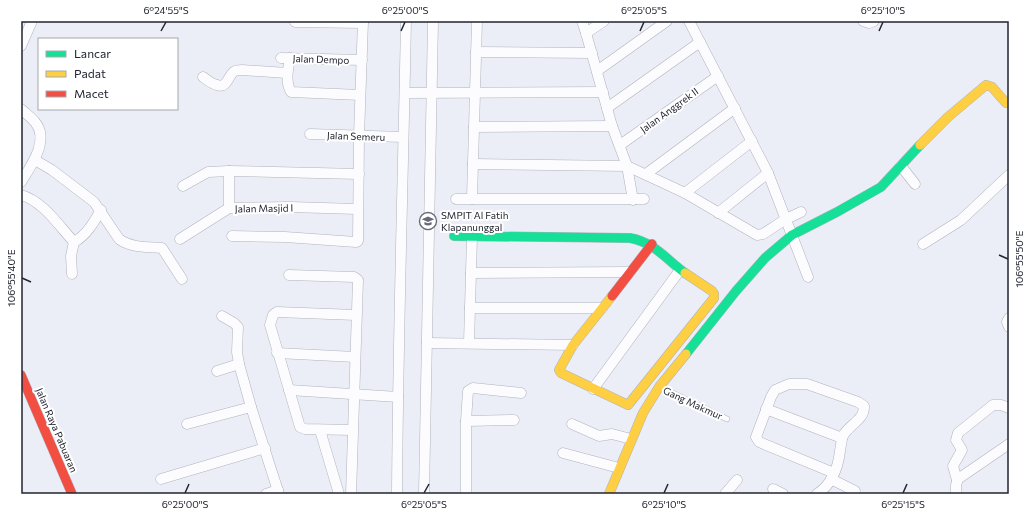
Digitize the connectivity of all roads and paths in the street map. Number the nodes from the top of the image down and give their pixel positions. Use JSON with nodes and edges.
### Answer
{"nodes":[{"id":1,"x":32,"y":21,"type":"edge"},
{"id":2,"x":406,"y":21,"type":"edge"},
{"id":3,"x":433,"y":21,"type":"edge"},
{"id":4,"x":477,"y":21,"type":"edge"},
{"id":5,"x":582,"y":21,"type":"edge"},
{"id":6,"x":604,"y":21,"type":"edge"},
{"id":7,"x":667,"y":21,"type":"edge"},
{"id":8,"x":689,"y":21,"type":"edge"},
{"id":9,"x":863,"y":21,"type":"edge"},
{"id":10,"x":874,"y":21,"type":"edge"},
{"id":11,"x":295,"y":22,"type":"dead end"},
{"id":12,"x":363,"y":22,"type":"edge"},
{"id":13,"x":586,"y":33,"type":"junction"},
{"id":14,"x":700,"y":42,"type":"junction"},
{"id":15,"x":21,"y":46,"type":"edge"},
{"id":16,"x":476,"y":52,"type":"junction"},
{"id":17,"x":592,"y":53,"type":"junction"},
{"id":18,"x":362,"y":60,"type":"junction"},
{"id":19,"x":597,"y":71,"type":"junction"},
{"id":20,"x":287,"y":74,"type":"junction"},
{"id":21,"x":718,"y":76,"type":"junction"},
{"id":22,"x":203,"y":77,"type":"dead end"},
{"id":23,"x":408,"y":92,"type":"junction"},
{"id":24,"x":427,"y":92,"type":"junction"},
{"id":25,"x":475,"y":92,"type":"junction"},
{"id":26,"x":603,"y":92,"type":"junction"},
{"id":27,"x":360,"y":95,"type":"junction"},
{"id":28,"x":1009,"y":103,"type":"edge"},
{"id":29,"x":607,"y":108,"type":"junction"},
{"id":30,"x":735,"y":108,"type":"junction"},
{"id":31,"x":21,"y":109,"type":"edge"},
{"id":32,"x":612,"y":126,"type":"junction"},
{"id":33,"x":474,"y":127,"type":"junction"},
{"id":34,"x":310,"y":134,"type":"dead end"},
{"id":35,"x":359,"y":136,"type":"junction"},
{"id":36,"x":403,"y":137,"type":"junction"},
{"id":37,"x":752,"y":141,"type":"junction"},
{"id":38,"x":620,"y":145,"type":"junction"},
{"id":39,"x":35,"y":160,"type":"junction"},
{"id":40,"x":473,"y":164,"type":"junction"},
{"id":41,"x":627,"y":166,"type":"junction"},
{"id":42,"x":901,"y":166,"type":"junction"},
{"id":43,"x":229,"y":171,"type":"junction"},
{"id":44,"x":768,"y":173,"type":"junction"},
{"id":45,"x":359,"y":174,"type":"junction"},
{"id":46,"x":646,"y":174,"type":"junction"},
{"id":47,"x":1009,"y":175,"type":"edge"},
{"id":48,"x":21,"y":182,"type":"edge"},
{"id":49,"x":915,"y":184,"type":"dead end"},
{"id":50,"x":183,"y":186,"type":"dead end"},
{"id":51,"x":685,"y":193,"type":"junction"},
{"id":52,"x":21,"y":195,"type":"edge"},
{"id":53,"x":456,"y":199,"type":"dead end"},
{"id":54,"x":472,"y":199,"type":"junction"},
{"id":55,"x":644,"y":199,"type":"dead end"},
{"id":56,"x":633,"y":200,"type":"junction"},
{"id":57,"x":229,"y":208,"type":"junction"},
{"id":58,"x":357,"y":209,"type":"junction"},
{"id":59,"x":101,"y":210,"type":"junction"},
{"id":60,"x":801,"y":212,"type":"dead end"},
{"id":61,"x":718,"y":213,"type":"junction"},
{"id":62,"x":786,"y":219,"type":"junction"},
{"id":63,"x":792,"y":235,"type":"junction"},
{"id":64,"x":232,"y":236,"type":"dead end"},
{"id":65,"x":454,"y":236,"type":"dead end"},
{"id":66,"x":472,"y":236,"type":"junction"},
{"id":67,"x":180,"y":239,"type":"dead end"},
{"id":68,"x":74,"y":242,"type":"junction"},
{"id":69,"x":652,"y":244,"type":"junction"},
{"id":70,"x":923,"y":244,"type":"dead end"},
{"id":71,"x":680,"y":270,"type":"junction"},
{"id":72,"x":630,"y":272,"type":"junction"},
{"id":73,"x":471,"y":273,"type":"junction"},
{"id":74,"x":72,"y":274,"type":"dead end"},
{"id":75,"x":289,"y":275,"type":"dead end"},
{"id":76,"x":808,"y":277,"type":"dead end"},
{"id":77,"x":182,"y":278,"type":"dead end"},
{"id":78,"x":470,"y":308,"type":"junction"},
{"id":79,"x":602,"y":308,"type":"junction"},
{"id":80,"x":356,"y":315,"type":"junction"},
{"id":81,"x":222,"y":316,"type":"dead end"},
{"id":82,"x":1009,"y":318,"type":"edge"},
{"id":83,"x":1009,"y":327,"type":"edge"},
{"id":84,"x":428,"y":343,"type":"junction"},
{"id":85,"x":469,"y":343,"type":"junction"},
{"id":86,"x":573,"y":345,"type":"junction"},
{"id":87,"x":277,"y":353,"type":"junction"},
{"id":88,"x":355,"y":357,"type":"junction"},
{"id":89,"x":239,"y":364,"type":"junction"},
{"id":90,"x":217,"y":371,"type":"dead end"},
{"id":91,"x":21,"y":375,"type":"edge"},
{"id":92,"x":659,"y":387,"type":"junction"},
{"id":93,"x":593,"y":389,"type":"junction"},
{"id":94,"x":289,"y":390,"type":"junction"},
{"id":95,"x":521,"y":393,"type":"dead end"},
{"id":96,"x":354,"y":394,"type":"junction"},
{"id":97,"x":398,"y":397,"type":"junction"},
{"id":98,"x":251,"y":407,"type":"junction"},
{"id":99,"x":1009,"y":408,"type":"edge"},
{"id":100,"x":766,"y":409,"type":"junction"},
{"id":101,"x":727,"y":418,"type":"dead end"},
{"id":102,"x":514,"y":420,"type":"dead end"},
{"id":103,"x":466,"y":421,"type":"junction"},
{"id":104,"x":187,"y":424,"type":"dead end"},
{"id":105,"x":572,"y":424,"type":"dead end"},
{"id":106,"x":320,"y":430,"type":"junction"},
{"id":107,"x":352,"y":430,"type":"junction"},
{"id":108,"x":842,"y":438,"type":"junction"},
{"id":109,"x":631,"y":439,"type":"junction"},
{"id":110,"x":1009,"y":444,"type":"edge"},
{"id":111,"x":265,"y":448,"type":"junction"},
{"id":112,"x":563,"y":453,"type":"dead end"},
{"id":113,"x":619,"y":468,"type":"junction"},
{"id":114,"x":832,"y":476,"type":"junction"},
{"id":115,"x":161,"y":479,"type":"dead end"},
{"id":116,"x":737,"y":480,"type":"dead end"},
{"id":117,"x":957,"y":480,"type":"junction"},
{"id":118,"x":773,"y":490,"type":"dead end"},
{"id":119,"x":855,"y":491,"type":"dead end"},
{"id":120,"x":278,"y":492,"type":"edge"},
{"id":121,"x":72,"y":494,"type":"edge"},
{"id":122,"x":266,"y":494,"type":"edge"},
{"id":123,"x":339,"y":494,"type":"edge"},
{"id":124,"x":352,"y":494,"type":"edge"},
{"id":125,"x":397,"y":494,"type":"edge"},
{"id":126,"x":424,"y":494,"type":"edge"},
{"id":127,"x":466,"y":494,"type":"edge"},
{"id":128,"x":609,"y":494,"type":"edge"},
{"id":129,"x":725,"y":494,"type":"edge"},
{"id":130,"x":783,"y":494,"type":"edge"},
{"id":131,"x":817,"y":494,"type":"edge"},
{"id":132,"x":956,"y":494,"type":"edge"}],
"edges":[{"from":1,"to":15,"type":"street"},
{"from":2,"to":23,"type":"street"},
{"from":3,"to":24,"type":"street"},
{"from":4,"to":16,"type":"street"},
{"from":5,"to":13,"type":"street"},
{"from":6,"to":13,"type":"street"},
{"from":7,"to":19,"type":"street"},
{"from":8,"to":14,"type":"street"},
{"from":9,"to":10,"type":"street"},
{"from":11,"to":12,"type":"street"},
{"from":12,"to":18,"type":"street"},
{"from":13,"to":17,"type":"street"},
{"from":14,"to":21,"type":"street"},
{"from":14,"to":29,"type":"street"},
{"from":16,"to":17,"type":"street"},
{"from":16,"to":25,"type":"street"},
{"from":17,"to":19,"type":"street"},
{"from":18,"to":20,"type":"street","name":"Jalan Dempo"},
{"from":18,"to":27,"type":"street"},
{"from":19,"to":26,"type":"street"},
{"from":20,"to":22,"type":"street"},
{"from":20,"to":27,"type":"street"},
{"from":21,"to":30,"type":"street"},
{"from":21,"to":38,"type":"street","name":"Jalan Anggrek II"},
{"from":23,"to":24,"type":"street"},
{"from":23,"to":36,"type":"street"},
{"from":24,"to":25,"type":"street"},
{"from":24,"to":84,"type":"street"},
{"from":25,"to":26,"type":"street"},
{"from":25,"to":33,"type":"street"},
{"from":26,"to":29,"type":"street"},
{"from":27,"to":35,"type":"street"},
{"from":28,"to":42,"type":"street"},
{"from":29,"to":32,"type":"street"},
{"from":30,"to":37,"type":"street"},
{"from":30,"to":46,"type":"street"},
{"from":31,"to":39,"type":"street"},
{"from":32,"to":33,"type":"street"},
{"from":32,"to":38,"type":"street"},
{"from":33,"to":40,"type":"street"},
{"from":34,"to":35,"type":"street","name":"Jalan Semeru"},
{"from":35,"to":36,"type":"street","name":"Jalan Semeru"},
{"from":35,"to":45,"type":"street"},
{"from":36,"to":97,"type":"street"},
{"from":37,"to":44,"type":"street"},
{"from":37,"to":51,"type":"street"},
{"from":38,"to":41,"type":"street"},
{"from":39,"to":48,"type":"street"},
{"from":39,"to":59,"type":"street"},
{"from":40,"to":41,"type":"street"},
{"from":40,"to":54,"type":"street"},
{"from":41,"to":46,"type":"street"},
{"from":41,"to":56,"type":"street"},
{"from":42,"to":49,"type":"street"},
{"from":42,"to":63,"type":"street"},
{"from":43,"to":45,"type":"street"},
{"from":43,"to":50,"type":"street"},
{"from":43,"to":57,"type":"street"},
{"from":44,"to":61,"type":"street"},
{"from":44,"to":62,"type":"street"},
{"from":45,"to":58,"type":"street"},
{"from":46,"to":51,"type":"street"},
{"from":47,"to":70,"type":"street"},
{"from":51,"to":61,"type":"street"},
{"from":52,"to":68,"type":"street"},
{"from":53,"to":54,"type":"street"},
{"from":54,"to":56,"type":"street"},
{"from":55,"to":56,"type":"street"},
{"from":57,"to":58,"type":"street","name":"Jalan Masjid I"},
{"from":57,"to":67,"type":"street","name":"Jalan Masjid I"},
{"from":58,"to":64,"type":"street"},
{"from":59,"to":68,"type":"street"},
{"from":59,"to":77,"type":"street"},
{"from":60,"to":62,"type":"street"},
{"from":61,"to":62,"type":"street"},
{"from":62,"to":63,"type":"street"},
{"from":63,"to":76,"type":"street"},
{"from":63,"to":92,"type":"street"},
{"from":65,"to":66,"type":"street"},
{"from":66,"to":69,"type":"street"},
{"from":66,"to":73,"type":"street"},
{"from":68,"to":74,"type":"street"},
{"from":69,"to":71,"type":"street"},
{"from":69,"to":72,"type":"street"},
{"from":71,"to":93,"type":"street"},
{"from":71,"to":93,"type":"street"},
{"from":72,"to":73,"type":"street"},
{"from":72,"to":79,"type":"street"},
{"from":73,"to":78,"type":"street"},
{"from":75,"to":80,"type":"street"},
{"from":78,"to":79,"type":"street"},
{"from":78,"to":85,"type":"street"},
{"from":79,"to":86,"type":"street"},
{"from":80,"to":87,"type":"street"},
{"from":80,"to":88,"type":"street"},
{"from":81,"to":89,"type":"street"},
{"from":82,"to":83,"type":"street"},
{"from":84,"to":85,"type":"street"},
{"from":84,"to":126,"type":"street"},
{"from":85,"to":86,"type":"street"},
{"from":86,"to":93,"type":"street"},
{"from":87,"to":88,"type":"street"},
{"from":87,"to":94,"type":"street"},
{"from":88,"to":96,"type":"street"},
{"from":89,"to":90,"type":"street"},
{"from":89,"to":98,"type":"street"},
{"from":91,"to":121,"type":"street","name":"Jalan Raya Pabuaran"},
{"from":92,"to":101,"type":"lane","name":"Gang Makmur"},
{"from":92,"to":109,"type":"street"},
{"from":94,"to":96,"type":"street"},
{"from":94,"to":106,"type":"street"},
{"from":95,"to":103,"type":"street"},
{"from":96,"to":97,"type":"street"},
{"from":96,"to":107,"type":"street"},
{"from":97,"to":125,"type":"street"},
{"from":98,"to":104,"type":"street"},
{"from":98,"to":111,"type":"street"},
{"from":99,"to":117,"type":"street"},
{"from":100,"to":108,"type":"street"},
{"from":100,"to":108,"type":"street"},
{"from":100,"to":114,"type":"street"},
{"from":102,"to":103,"type":"street"},
{"from":103,"to":127,"type":"street"},
{"from":105,"to":109,"type":"street"},
{"from":106,"to":107,"type":"street"},
{"from":106,"to":123,"type":"street"},
{"from":107,"to":124,"type":"street"},
{"from":108,"to":114,"type":"street"},
{"from":109,"to":113,"type":"street"},
{"from":110,"to":117,"type":"street"},
{"from":111,"to":115,"type":"street"},
{"from":111,"to":120,"type":"street"},
{"from":112,"to":113,"type":"street"},
{"from":113,"to":128,"type":"street"},
{"from":114,"to":119,"type":"street"},
{"from":114,"to":131,"type":"street"},
{"from":116,"to":129,"type":"street"},
{"from":117,"to":132,"type":"street"},
{"from":118,"to":130,"type":"street"},
{"from":120,"to":122,"type":"street"}]}
